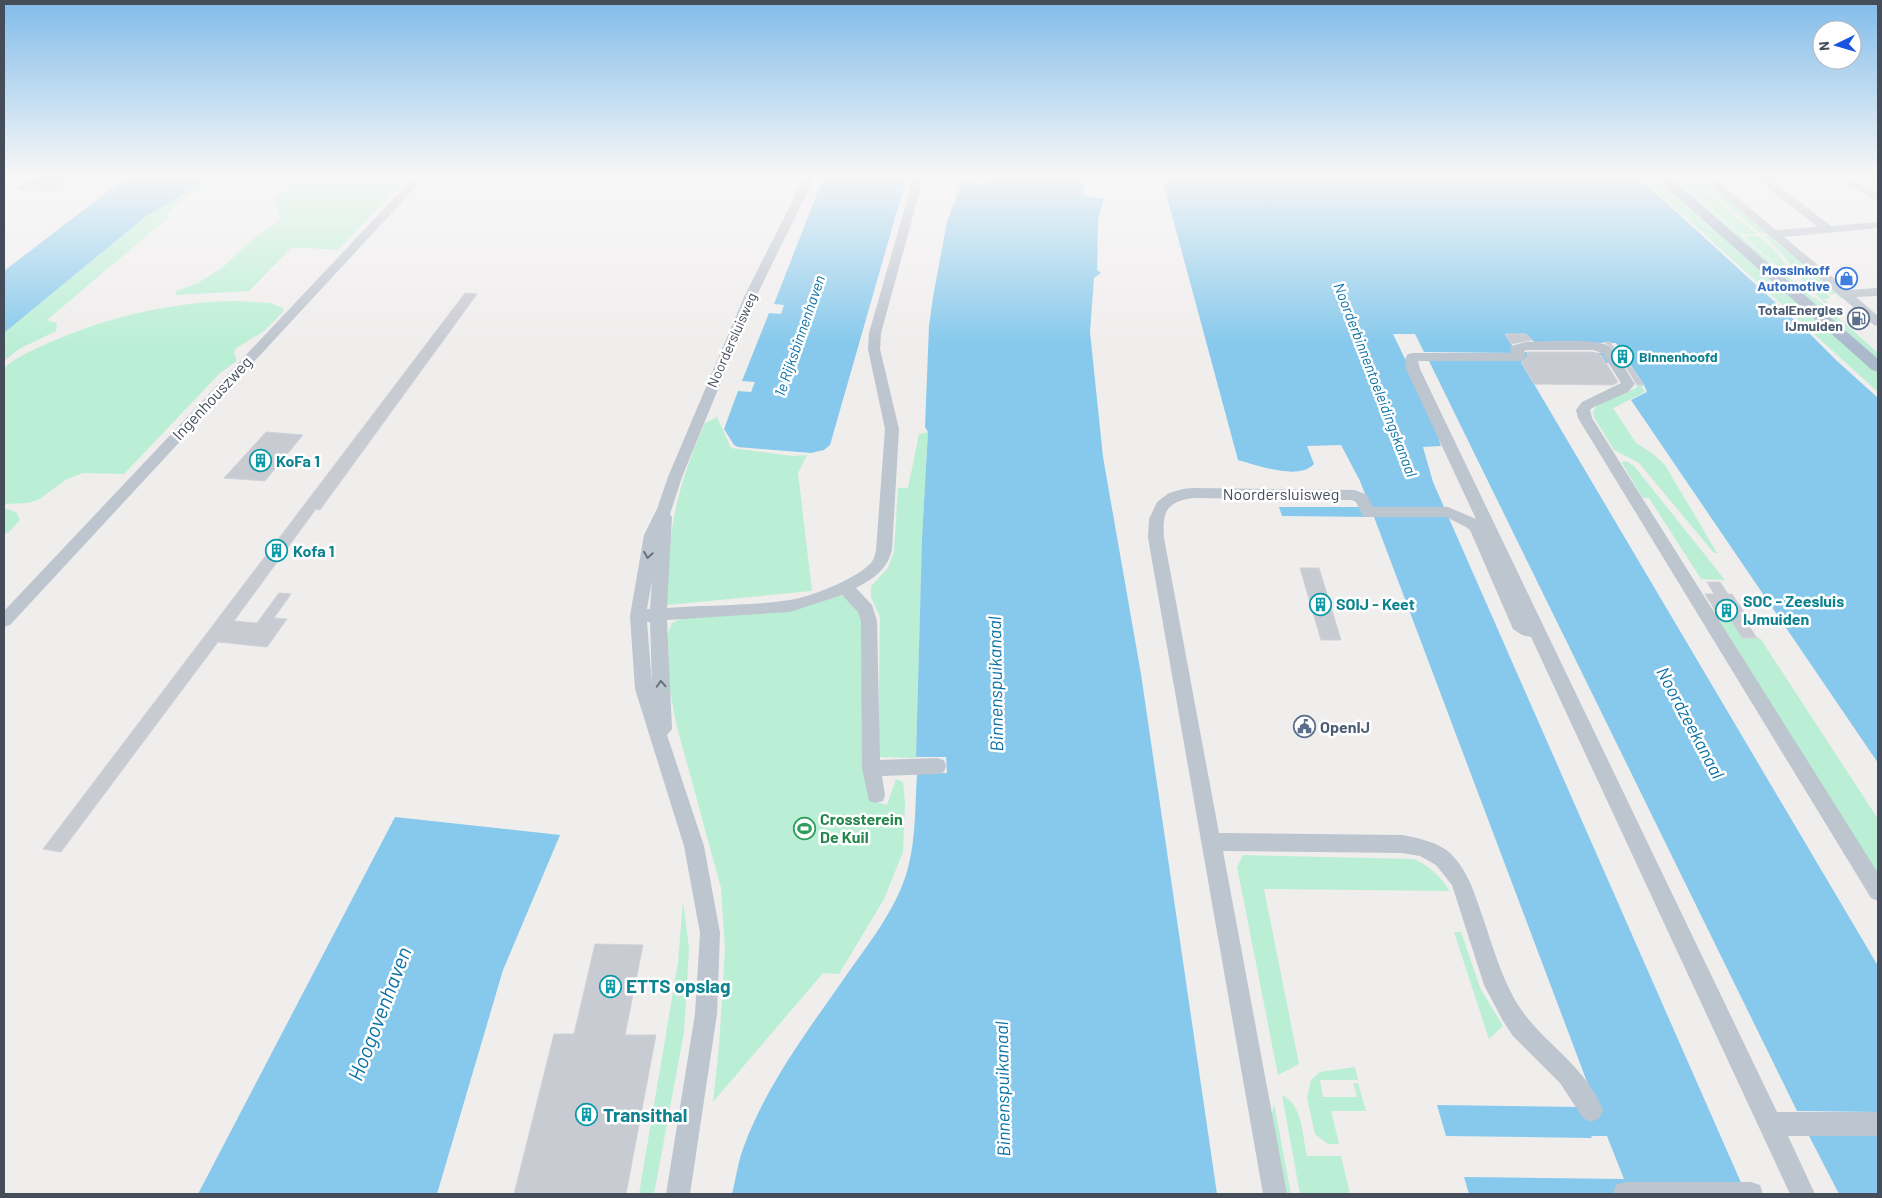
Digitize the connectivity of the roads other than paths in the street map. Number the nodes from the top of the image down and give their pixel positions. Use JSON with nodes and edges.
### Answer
{"nodes":[{"id":1,"x":369,"y":232,"type":"edge"},
{"id":2,"x":782,"y":232,"type":"edge"},
{"id":3,"x":904,"y":232,"type":"edge"},
{"id":4,"x":1724,"y":232,"type":"edge"},
{"id":5,"x":1772,"y":232,"type":"edge"},
{"id":6,"x":1803,"y":232,"type":"edge"},
{"id":7,"x":1774,"y":234,"type":"junction"},
{"id":8,"x":1878,"y":292,"type":"edge"},
{"id":9,"x":1845,"y":294,"type":"junction"},
{"id":10,"x":1878,"y":322,"type":"edge"},
{"id":11,"x":1878,"y":367,"type":"edge"},
{"id":12,"x":665,"y":509,"type":"junction"},
{"id":13,"x":844,"y":586,"type":"junction"},
{"id":14,"x":658,"y":615,"type":"junction"},
{"id":15,"x":638,"y":616,"type":"junction"},
{"id":16,"x":4,"y":621,"type":"edge"},
{"id":17,"x":1538,"y":632,"type":"junction"},
{"id":18,"x":664,"y":750,"type":"junction"},
{"id":19,"x":937,"y":766,"type":"dead end"},
{"id":20,"x":871,"y":768,"type":"junction"},
{"id":21,"x":876,"y":794,"type":"dead end"},
{"id":22,"x":1211,"y":842,"type":"junction"},
{"id":23,"x":1878,"y":891,"type":"edge"},
{"id":24,"x":1590,"y":1110,"type":"dead end"},
{"id":25,"x":1878,"y":1124,"type":"edge"},
{"id":26,"x":1775,"y":1134,"type":"junction"},
{"id":27,"x":678,"y":1194,"type":"edge"},
{"id":28,"x":1275,"y":1194,"type":"edge"},
{"id":29,"x":1624,"y":1194,"type":"edge"},
{"id":30,"x":1750,"y":1194,"type":"edge"},
{"id":31,"x":1803,"y":1194,"type":"edge"}],
"edges":[{"from":1,"to":16,"type":"street","name":"Ingenhouszweg"},
{"from":2,"to":12,"type":"street","name":"Noordersluisweg"},
{"from":3,"to":13,"type":"street"},
{"from":4,"to":11,"type":"main road"},
{"from":5,"to":7,"type":"street"},
{"from":6,"to":7,"type":"street"},
{"from":7,"to":9,"type":"street"},
{"from":8,"to":9,"type":"street"},
{"from":9,"to":10,"type":"street"},
{"from":12,"to":14,"type":"street","name":"Noordersluisweg"},
{"from":12,"to":15,"type":"street","name":"Noordersluisweg","one_way":true},
{"from":13,"to":14,"type":"street"},
{"from":13,"to":20,"type":"street"},
{"from":14,"to":15,"type":"street"},
{"from":18,"to":14,"type":"street","name":"Noordersluisweg","one_way":true},
{"from":15,"to":18,"type":"street","name":"Noordersluisweg"},
{"from":17,"to":22,"type":"street","name":"Noordersluisweg"},
{"from":17,"to":23,"type":"street"},
{"from":17,"to":26,"type":"street"},
{"from":18,"to":27,"type":"street","name":"Noordersluisweg"},
{"from":19,"to":20,"type":"street"},
{"from":20,"to":21,"type":"street"},
{"from":22,"to":24,"type":"street"},
{"from":22,"to":28,"type":"street"},
{"from":25,"to":26,"type":"street"},
{"from":26,"to":31,"type":"street"},
{"from":29,"to":30,"type":"street"}]}
